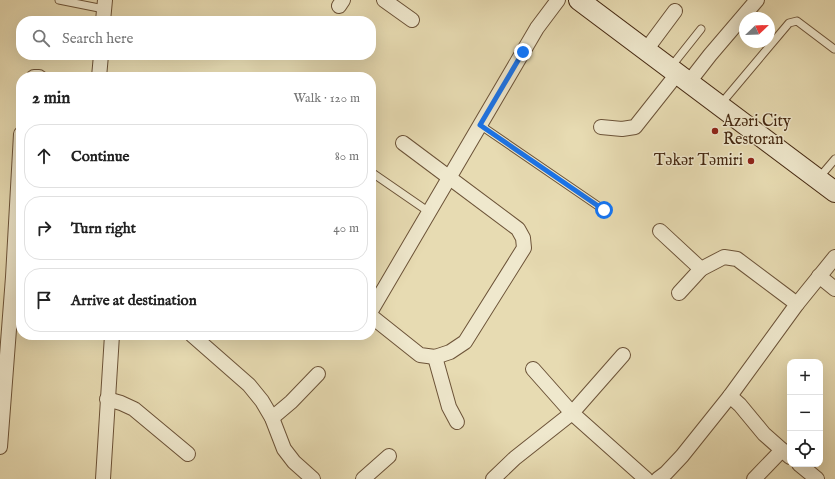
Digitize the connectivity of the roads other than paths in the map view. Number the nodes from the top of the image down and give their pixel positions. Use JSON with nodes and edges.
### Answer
{"nodes":[{"id":1,"x":59,"y":0,"type":"edge"},
{"id":2,"x":384,"y":0,"type":"edge"},
{"id":3,"x":558,"y":0,"type":"edge"},
{"id":4,"x":579,"y":0,"type":"edge"},
{"id":5,"x":757,"y":0,"type":"edge"},
{"id":6,"x":104,"y":10,"type":"edge"},
{"id":7,"x":675,"y":11,"type":"dead end"},
{"id":8,"x":412,"y":20,"type":"dead end"},
{"id":9,"x":701,"y":30,"type":"dead end"},
{"id":10,"x":834,"y":49,"type":"dead end"},
{"id":11,"x":646,"y":50,"type":"junction"},
{"id":12,"x":100,"y":60,"type":"edge"},
{"id":13,"x":99,"y":72,"type":"edge"},
{"id":14,"x":679,"y":75,"type":"junction"},
{"id":15,"x":720,"y":105,"type":"junction"},
{"id":16,"x":480,"y":125,"type":"junction"},
{"id":17,"x":601,"y":126,"type":"dead end"},
{"id":18,"x":403,"y":143,"type":"dead end"},
{"id":19,"x":835,"y":159,"type":"edge"},
{"id":20,"x":376,"y":175,"type":"edge"},
{"id":21,"x":448,"y":178,"type":"junction"},
{"id":22,"x":818,"y":179,"type":"junction"},
{"id":23,"x":835,"y":192,"type":"edge"},
{"id":24,"x":604,"y":210,"type":"dead end"},
{"id":25,"x":429,"y":212,"type":"junction"},
{"id":26,"x":16,"y":223,"type":"edge"},
{"id":27,"x":660,"y":231,"type":"dead end"},
{"id":28,"x":835,"y":257,"type":"edge"},
{"id":29,"x":701,"y":269,"type":"junction"},
{"id":30,"x":819,"y":276,"type":"junction"},
{"id":31,"x":835,"y":289,"type":"edge"},
{"id":32,"x":680,"y":293,"type":"dead end"},
{"id":33,"x":376,"y":302,"type":"edge"},
{"id":34,"x":797,"y":304,"type":"junction"},
{"id":35,"x":376,"y":320,"type":"edge"},
{"id":36,"x":112,"y":340,"type":"edge"},
{"id":37,"x":198,"y":340,"type":"edge"},
{"id":38,"x":623,"y":355,"type":"dead end"},
{"id":39,"x":435,"y":358,"type":"junction"},
{"id":40,"x":533,"y":369,"type":"dead end"},
{"id":41,"x":318,"y":374,"type":"dead end"},
{"id":42,"x":730,"y":396,"type":"junction"},
{"id":43,"x":108,"y":399,"type":"junction"},
{"id":44,"x":572,"y":413,"type":"junction"},
{"id":45,"x":272,"y":418,"type":"junction"},
{"id":46,"x":457,"y":422,"type":"dead end"},
{"id":47,"x":0,"y":447,"type":"edge"},
{"id":48,"x":786,"y":453,"type":"edge"},
{"id":49,"x":188,"y":454,"type":"dead end"},
{"id":50,"x":389,"y":456,"type":"dead end"},
{"id":51,"x":803,"y":467,"type":"edge"},
{"id":52,"x":103,"y":479,"type":"edge"},
{"id":53,"x":313,"y":479,"type":"edge"},
{"id":54,"x":362,"y":479,"type":"edge"},
{"id":55,"x":493,"y":479,"type":"edge"},
{"id":56,"x":646,"y":479,"type":"edge"},
{"id":57,"x":658,"y":479,"type":"edge"},
{"id":58,"x":754,"y":479,"type":"edge"},
{"id":59,"x":817,"y":479,"type":"edge"}],
"edges":[{"from":1,"to":6,"type":"lane"},
{"from":2,"to":8,"type":"street"},
{"from":3,"to":16,"type":"street"},
{"from":4,"to":11,"type":"main road"},
{"from":5,"to":14,"type":"street"},
{"from":7,"to":11,"type":"street"},
{"from":9,"to":14,"type":"lane"},
{"from":10,"to":15,"type":"lane"},
{"from":11,"to":14,"type":"main road"},
{"from":12,"to":13,"type":"street"},
{"from":14,"to":15,"type":"main road"},
{"from":14,"to":17,"type":"street"},
{"from":15,"to":22,"type":"main road"},
{"from":16,"to":21,"type":"street"},
{"from":16,"to":24,"type":"lane"},
{"from":18,"to":21,"type":"street"},
{"from":19,"to":22,"type":"lane"},
{"from":20,"to":25,"type":"lane"},
{"from":21,"to":25,"type":"street"},
{"from":21,"to":39,"type":"street"},
{"from":22,"to":23,"type":"main road"},
{"from":25,"to":33,"type":"street"},
{"from":26,"to":47,"type":"street"},
{"from":27,"to":29,"type":"street"},
{"from":28,"to":30,"type":"street"},
{"from":29,"to":32,"type":"street"},
{"from":29,"to":34,"type":"street"},
{"from":30,"to":31,"type":"street"},
{"from":30,"to":34,"type":"street"},
{"from":34,"to":42,"type":"street"},
{"from":35,"to":39,"type":"street"},
{"from":36,"to":43,"type":"street"},
{"from":37,"to":45,"type":"street"},
{"from":38,"to":44,"type":"street"},
{"from":39,"to":46,"type":"street"},
{"from":40,"to":44,"type":"street"},
{"from":41,"to":45,"type":"street"},
{"from":42,"to":48,"type":"street"},
{"from":42,"to":57,"type":"street"},
{"from":43,"to":49,"type":"street"},
{"from":43,"to":52,"type":"street"},
{"from":44,"to":55,"type":"street"},
{"from":44,"to":56,"type":"street"},
{"from":45,"to":53,"type":"street"},
{"from":48,"to":58,"type":"street"},
{"from":50,"to":54,"type":"street"},
{"from":51,"to":59,"type":"street"}]}
